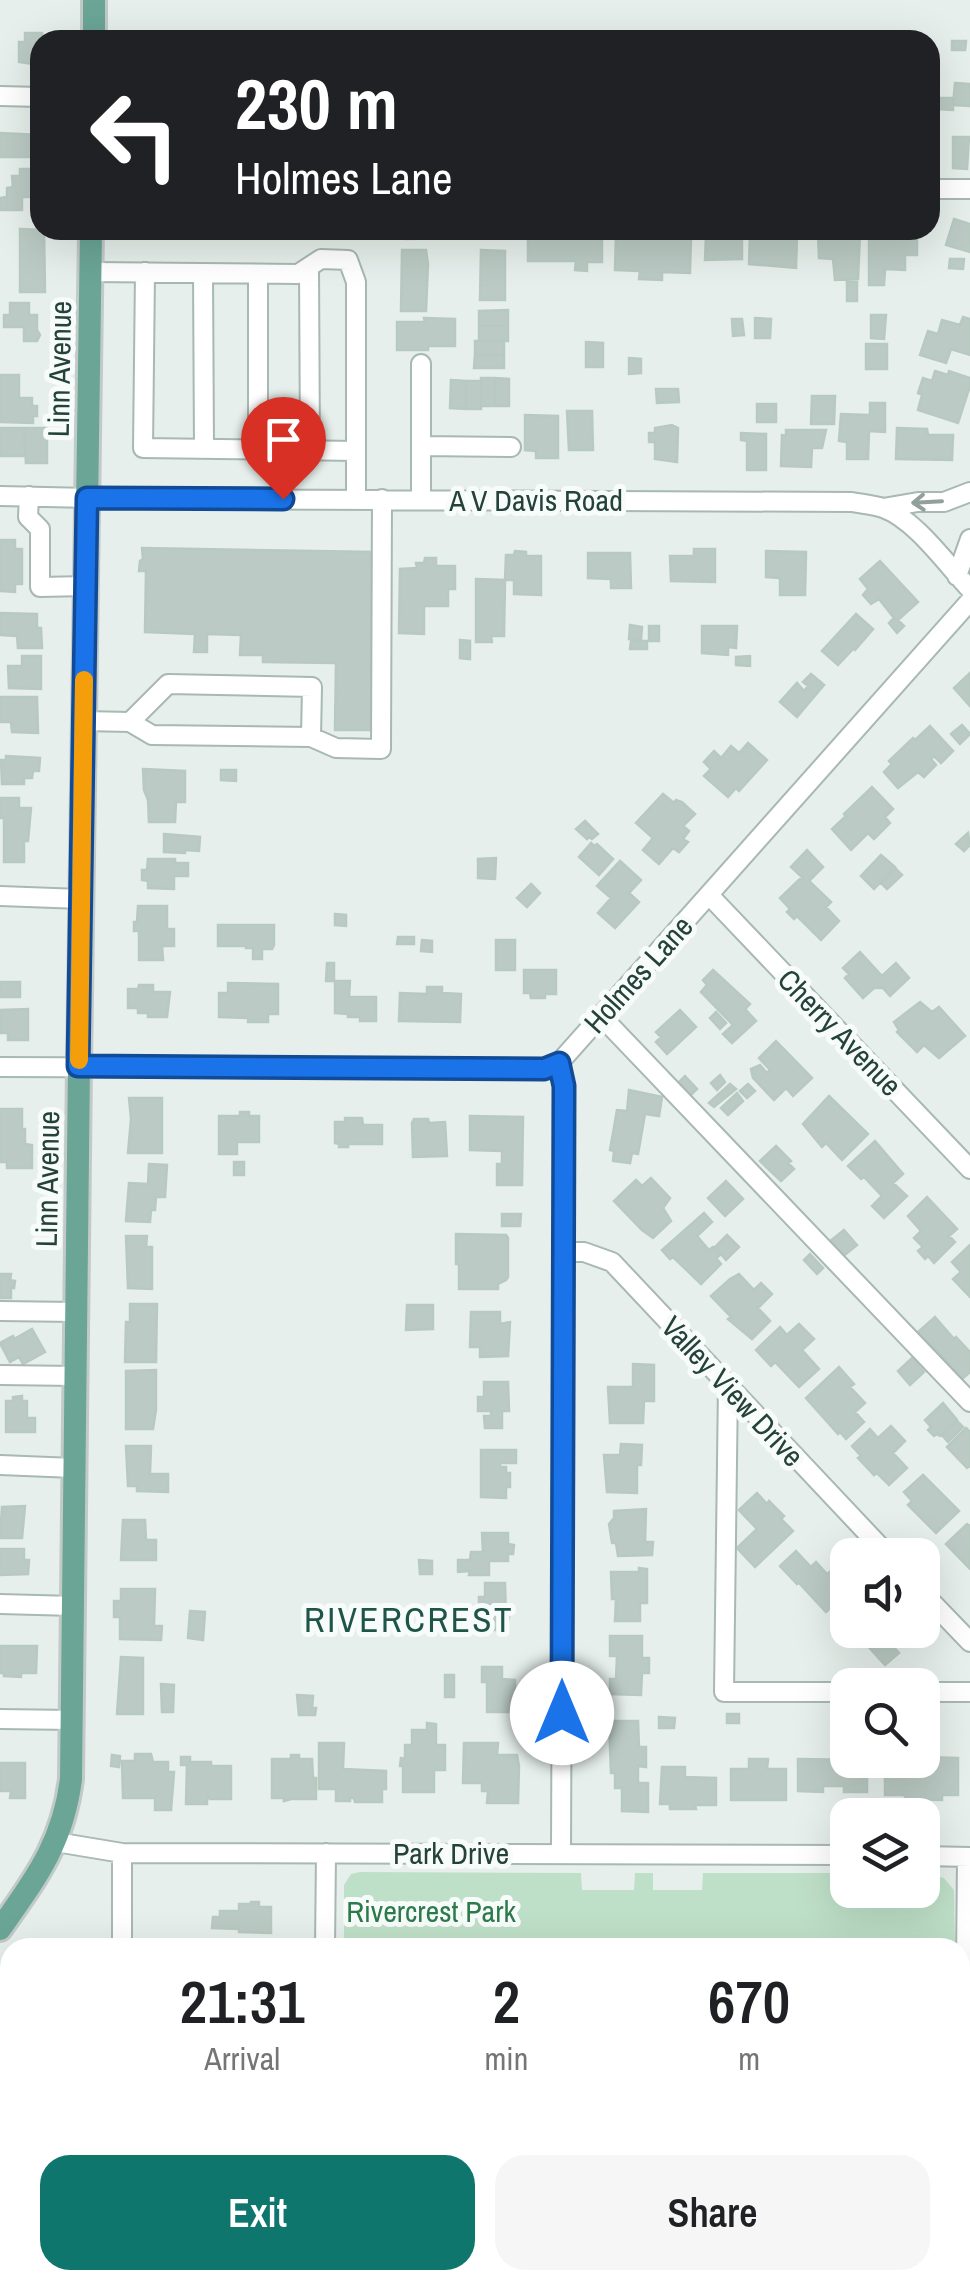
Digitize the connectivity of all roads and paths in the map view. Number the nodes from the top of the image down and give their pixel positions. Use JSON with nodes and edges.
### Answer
{"nodes":[{"id":1,"x":94,"y":0,"type":"edge"},
{"id":2,"x":94,"y":30,"type":"edge"},
{"id":3,"x":0,"y":96,"type":"edge"},
{"id":4,"x":30,"y":96,"type":"edge"},
{"id":5,"x":940,"y":189,"type":"edge"},
{"id":6,"x":970,"y":190,"type":"edge"},
{"id":7,"x":91,"y":240,"type":"edge"},
{"id":8,"x":310,"y":267,"type":"junction"},
{"id":9,"x":91,"y":272,"type":"junction"},
{"id":10,"x":145,"y":272,"type":"junction"},
{"id":11,"x":203,"y":273,"type":"junction"},
{"id":12,"x":258,"y":274,"type":"junction"},
{"id":13,"x":421,"y":364,"type":"dead end"},
{"id":14,"x":421,"y":446,"type":"junction"},
{"id":15,"x":511,"y":447,"type":"dead end"},
{"id":16,"x":204,"y":449,"type":"junction"},
{"id":17,"x":258,"y":450,"type":"junction"},
{"id":18,"x":310,"y":450,"type":"junction"},
{"id":19,"x":356,"y":451,"type":"junction"},
{"id":20,"x":970,"y":492,"type":"edge"},
{"id":21,"x":0,"y":496,"type":"edge"},
{"id":22,"x":29,"y":496,"type":"junction"},
{"id":23,"x":87,"y":498,"type":"junction"},
{"id":24,"x":356,"y":498,"type":"junction"},
{"id":25,"x":382,"y":499,"type":"junction"},
{"id":26,"x":421,"y":499,"type":"junction"},
{"id":27,"x":883,"y":508,"type":"junction"},
{"id":28,"x":970,"y":539,"type":"edge"},
{"id":29,"x":964,"y":582,"type":"edge"},
{"id":30,"x":86,"y":586,"type":"junction"},
{"id":31,"x":970,"y":601,"type":"edge"},
{"id":32,"x":84,"y":721,"type":"junction"},
{"id":33,"x":130,"y":722,"type":"junction"},
{"id":34,"x":311,"y":737,"type":"junction"},
{"id":35,"x":709,"y":895,"type":"junction"},
{"id":36,"x":0,"y":896,"type":"edge"},
{"id":37,"x":81,"y":899,"type":"junction"},
{"id":38,"x":601,"y":1016,"type":"junction"},
{"id":39,"x":559,"y":1063,"type":"junction"},
{"id":40,"x":78,"y":1066,"type":"junction"},
{"id":41,"x":0,"y":1067,"type":"edge"},
{"id":42,"x":970,"y":1169,"type":"edge"},
{"id":43,"x":564,"y":1252,"type":"junction"},
{"id":44,"x":0,"y":1311,"type":"edge"},
{"id":45,"x":76,"y":1312,"type":"junction"},
{"id":46,"x":0,"y":1375,"type":"edge"},
{"id":47,"x":75,"y":1376,"type":"junction"},
{"id":48,"x":728,"y":1385,"type":"junction"},
{"id":49,"x":970,"y":1402,"type":"edge"},
{"id":50,"x":0,"y":1465,"type":"edge"},
{"id":51,"x":74,"y":1468,"type":"junction"},
{"id":52,"x":872,"y":1538,"type":"edge"},
{"id":53,"x":0,"y":1604,"type":"edge"},
{"id":54,"x":74,"y":1606,"type":"junction"},
{"id":55,"x":940,"y":1611,"type":"edge"},
{"id":56,"x":970,"y":1642,"type":"edge"},
{"id":57,"x":830,"y":1692,"type":"edge"},
{"id":58,"x":940,"y":1692,"type":"edge"},
{"id":59,"x":970,"y":1692,"type":"edge"},
{"id":60,"x":0,"y":1718,"type":"edge"},
{"id":61,"x":73,"y":1720,"type":"junction"},
{"id":62,"x":56,"y":1842,"type":"junction"},
{"id":63,"x":326,"y":1852,"type":"junction"},
{"id":64,"x":122,"y":1853,"type":"junction"},
{"id":65,"x":561,"y":1853,"type":"junction"},
{"id":66,"x":830,"y":1856,"type":"edge"},
{"id":67,"x":940,"y":1856,"type":"edge"},
{"id":68,"x":969,"y":1856,"type":"edge"},
{"id":69,"x":0,"y":1930,"type":"edge"},
{"id":70,"x":122,"y":1938,"type":"edge"},
{"id":71,"x":324,"y":1938,"type":"edge"},
{"id":72,"x":968,"y":1938,"type":"edge"}],
"edges":[{"from":1,"to":2,"type":"main road"},
{"from":3,"to":4,"type":"street"},
{"from":5,"to":6,"type":"street"},
{"from":7,"to":9,"type":"main road","name":"Linn Avenue"},
{"from":8,"to":12,"type":"street"},
{"from":8,"to":18,"type":"street"},
{"from":8,"to":19,"type":"street"},
{"from":9,"to":10,"type":"street"},
{"from":9,"to":23,"type":"main road","name":"Linn Avenue"},
{"from":10,"to":11,"type":"street"},
{"from":10,"to":16,"type":"street"},
{"from":11,"to":12,"type":"street"},
{"from":11,"to":16,"type":"street"},
{"from":12,"to":17,"type":"street"},
{"from":13,"to":14,"type":"street"},
{"from":14,"to":15,"type":"street"},
{"from":14,"to":26,"type":"street"},
{"from":16,"to":17,"type":"street"},
{"from":17,"to":18,"type":"street"},
{"from":18,"to":19,"type":"street"},
{"from":19,"to":24,"type":"street"},
{"from":20,"to":27,"type":"street","name":"A V Davis Road","one_way":true},
{"from":21,"to":22,"type":"street","name":"A V Davis Road"},
{"from":22,"to":23,"type":"street","name":"A V Davis Road"},
{"from":22,"to":30,"type":"street"},
{"from":23,"to":24,"type":"street","name":"A V Davis Road"},
{"from":23,"to":30,"type":"main road","name":"Linn Avenue"},
{"from":24,"to":25,"type":"street","name":"A V Davis Road"},
{"from":25,"to":26,"type":"street","name":"A V Davis Road"},
{"from":25,"to":34,"type":"street"},
{"from":26,"to":27,"type":"street","name":"A V Davis Road"},
{"from":27,"to":29,"type":"street"},
{"from":28,"to":29,"type":"street"},
{"from":30,"to":32,"type":"main road","name":"Linn Avenue"},
{"from":31,"to":35,"type":"street","name":"Holmes Lane"},
{"from":32,"to":33,"type":"street"},
{"from":32,"to":37,"type":"main road","name":"Linn Avenue"},
{"from":33,"to":34,"type":"street"},
{"from":33,"to":34,"type":"street"},
{"from":35,"to":38,"type":"street","name":"Holmes Lane"},
{"from":35,"to":42,"type":"street","name":"Cherry Avenue"},
{"from":36,"to":37,"type":"street"},
{"from":37,"to":40,"type":"main road","name":"Linn Avenue"},
{"from":38,"to":39,"type":"street","name":"Holmes Lane"},
{"from":38,"to":49,"type":"street"},
{"from":39,"to":40,"type":"street"},
{"from":39,"to":43,"type":"street"},
{"from":40,"to":41,"type":"street"},
{"from":40,"to":45,"type":"main road","name":"Linn Avenue"},
{"from":43,"to":48,"type":"street","name":"Valley View Drive"},
{"from":43,"to":65,"type":"street"},
{"from":44,"to":45,"type":"street"},
{"from":45,"to":47,"type":"main road","name":"Linn Avenue"},
{"from":46,"to":47,"type":"street"},
{"from":47,"to":51,"type":"main road","name":"Linn Avenue"},
{"from":48,"to":52,"type":"street","name":"Valley View Drive"},
{"from":48,"to":57,"type":"street"},
{"from":50,"to":51,"type":"street"},
{"from":51,"to":54,"type":"main road","name":"Linn Avenue"},
{"from":53,"to":54,"type":"street"},
{"from":54,"to":61,"type":"main road","name":"Linn Avenue"},
{"from":55,"to":56,"type":"street"},
{"from":58,"to":59,"type":"street"},
{"from":60,"to":61,"type":"street"},
{"from":61,"to":62,"type":"main road","name":"Linn Avenue"},
{"from":62,"to":64,"type":"street","name":"Park Drive"},
{"from":62,"to":69,"type":"main road","name":"Linn Avenue"},
{"from":63,"to":64,"type":"street","name":"Park Drive"},
{"from":63,"to":65,"type":"street","name":"Park Drive"},
{"from":63,"to":71,"type":"street"},
{"from":64,"to":70,"type":"street"},
{"from":65,"to":66,"type":"street","name":"Park Drive"},
{"from":67,"to":68,"type":"street"},
{"from":68,"to":72,"type":"street"}]}
